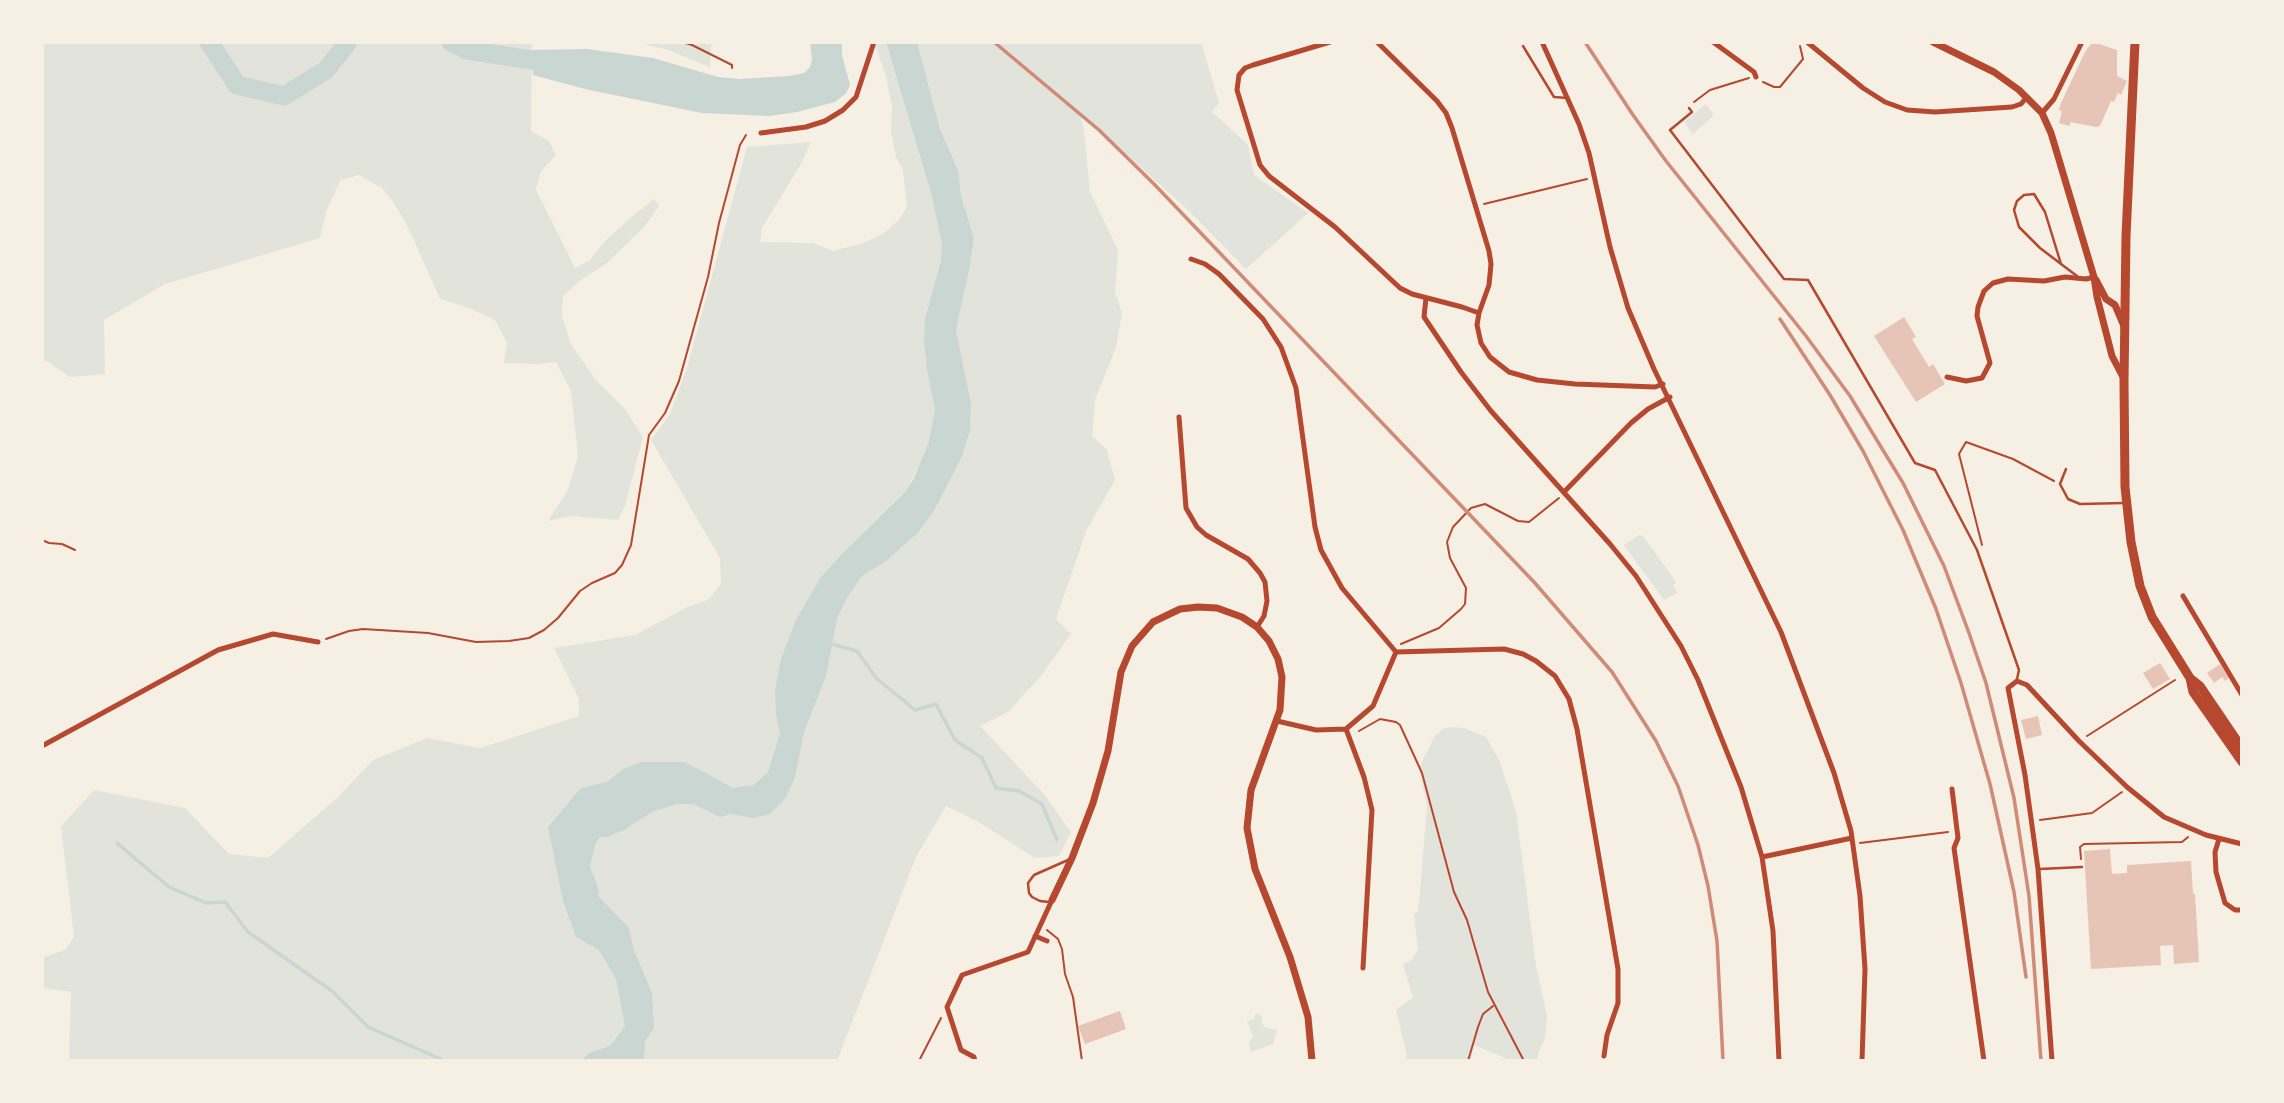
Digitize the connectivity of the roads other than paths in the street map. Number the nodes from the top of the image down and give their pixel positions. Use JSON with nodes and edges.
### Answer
{"nodes":[{"id":1,"x":874,"y":42,"type":"edge"},
{"id":2,"x":1330,"y":42,"type":"edge"},
{"id":3,"x":1377,"y":42,"type":"edge"},
{"id":4,"x":1542,"y":42,"type":"edge"},
{"id":5,"x":1713,"y":42,"type":"edge"},
{"id":6,"x":1807,"y":42,"type":"edge"},
{"id":7,"x":1933,"y":42,"type":"edge"},
{"id":8,"x":2082,"y":42,"type":"edge"},
{"id":9,"x":2136,"y":42,"type":"edge"},
{"id":10,"x":1523,"y":46,"type":"dead end"},
{"id":11,"x":1756,"y":77,"type":"dead end"},
{"id":12,"x":1567,"y":98,"type":"junction"},
{"id":13,"x":2026,"y":98,"type":"junction"},
{"id":14,"x":1689,"y":108,"type":"dead end"},
{"id":15,"x":2042,"y":113,"type":"junction"},
{"id":16,"x":761,"y":133,"type":"dead end"},
{"id":17,"x":1191,"y":259,"type":"dead end"},
{"id":18,"x":2061,"y":264,"type":"junction"},
{"id":19,"x":2094,"y":277,"type":"junction"},
{"id":20,"x":2080,"y":278,"type":"junction"},
{"id":21,"x":2125,"y":288,"type":"junction"},
{"id":22,"x":1426,"y":298,"type":"junction"},
{"id":23,"x":2115,"y":306,"type":"junction"},
{"id":24,"x":1479,"y":313,"type":"junction"},
{"id":25,"x":2125,"y":328,"type":"junction"},
{"id":26,"x":1947,"y":377,"type":"dead end"},
{"id":27,"x":2124,"y":381,"type":"junction"},
{"id":28,"x":1663,"y":384,"type":"junction"},
{"id":29,"x":1670,"y":397,"type":"junction"},
{"id":30,"x":1179,"y":417,"type":"dead end"},
{"id":31,"x":2066,"y":469,"type":"dead end"},
{"id":32,"x":1563,"y":494,"type":"junction"},
{"id":33,"x":2126,"y":503,"type":"junction"},
{"id":34,"x":2183,"y":596,"type":"dead end"},
{"id":35,"x":1256,"y":627,"type":"junction"},
{"id":36,"x":318,"y":642,"type":"road end"},
{"id":37,"x":1396,"y":652,"type":"junction"},
{"id":38,"x":2190,"y":678,"type":"junction"},
{"id":39,"x":2017,"y":681,"type":"junction"},
{"id":40,"x":2242,"y":695,"type":"edge"},
{"id":41,"x":1277,"y":720,"type":"junction"},
{"id":42,"x":1346,"y":729,"type":"junction"},
{"id":43,"x":42,"y":746,"type":"edge"},
{"id":44,"x":2242,"y":748,"type":"edge"},
{"id":45,"x":2242,"y":762,"type":"edge"},
{"id":46,"x":1952,"y":789,"type":"dead end"},
{"id":47,"x":1853,"y":838,"type":"junction"},
{"id":48,"x":2219,"y":839,"type":"junction"},
{"id":49,"x":2242,"y":844,"type":"edge"},
{"id":50,"x":1762,"y":857,"type":"junction"},
{"id":51,"x":1072,"y":858,"type":"junction"},
{"id":52,"x":2082,"y":867,"type":"road end"},
{"id":53,"x":2038,"y":869,"type":"junction"},
{"id":54,"x":1052,"y":900,"type":"junction"},
{"id":55,"x":2242,"y":910,"type":"edge"},
{"id":56,"x":1035,"y":936,"type":"junction"},
{"id":57,"x":1047,"y":942,"type":"dead end"},
{"id":58,"x":1363,"y":968,"type":"dead end"},
{"id":59,"x":1604,"y":1056,"type":"dead end"},
{"id":60,"x":975,"y":1061,"type":"edge"},
{"id":61,"x":1312,"y":1061,"type":"edge"},
{"id":62,"x":1779,"y":1061,"type":"edge"},
{"id":63,"x":1862,"y":1061,"type":"edge"},
{"id":64,"x":1984,"y":1061,"type":"edge"},
{"id":65,"x":2052,"y":1061,"type":"edge"}],
"edges":[{"from":1,"to":16,"type":"street"},
{"from":2,"to":22,"type":"street"},
{"from":3,"to":24,"type":"street"},
{"from":4,"to":12,"type":"street"},
{"from":5,"to":11,"type":"street"},
{"from":6,"to":13,"type":"street"},
{"from":7,"to":13,"type":"street"},
{"from":8,"to":15,"type":"street"},
{"from":9,"to":21,"type":"main road"},
{"from":10,"to":12,"type":"lane"},
{"from":12,"to":28,"type":"street"},
{"from":13,"to":15,"type":"street"},
{"from":14,"to":39,"type":"lane"},
{"from":15,"to":19,"type":"street"},
{"from":17,"to":37,"type":"street"},
{"from":18,"to":18,"type":"lane"},
{"from":18,"to":20,"type":"lane"},
{"from":19,"to":20,"type":"street"},
{"from":19,"to":23,"type":"street"},
{"from":19,"to":27,"type":"street"},
{"from":20,"to":26,"type":"street"},
{"from":21,"to":23,"type":"street"},
{"from":21,"to":25,"type":"main road"},
{"from":22,"to":24,"type":"street"},
{"from":22,"to":32,"type":"street"},
{"from":23,"to":25,"type":"street"},
{"from":24,"to":28,"type":"street"},
{"from":25,"to":27,"type":"main road"},
{"from":27,"to":33,"type":"main road"},
{"from":28,"to":29,"type":"street"},
{"from":29,"to":32,"type":"street"},
{"from":29,"to":47,"type":"street"},
{"from":30,"to":35,"type":"street"},
{"from":31,"to":33,"type":"lane"},
{"from":32,"to":50,"type":"street"},
{"from":33,"to":38,"type":"main road"},
{"from":34,"to":40,"type":"street"},
{"from":35,"to":41,"type":"street"},
{"from":35,"to":51,"type":"street"},
{"from":36,"to":43,"type":"street"},
{"from":37,"to":42,"type":"street"},
{"from":37,"to":59,"type":"street"},
{"from":38,"to":44,"type":"main road"},
{"from":38,"to":45,"type":"main road"},
{"from":39,"to":48,"type":"street"},
{"from":39,"to":53,"type":"street"},
{"from":41,"to":42,"type":"street"},
{"from":41,"to":61,"type":"street"},
{"from":42,"to":58,"type":"street"},
{"from":46,"to":64,"type":"street"},
{"from":47,"to":50,"type":"street"},
{"from":47,"to":63,"type":"street"},
{"from":48,"to":49,"type":"street"},
{"from":48,"to":55,"type":"street"},
{"from":50,"to":62,"type":"street"},
{"from":51,"to":54,"type":"street"},
{"from":51,"to":54,"type":"lane"},
{"from":52,"to":53,"type":"lane"},
{"from":53,"to":65,"type":"street"},
{"from":54,"to":56,"type":"street"},
{"from":56,"to":57,"type":"street"},
{"from":56,"to":60,"type":"street"}]}
